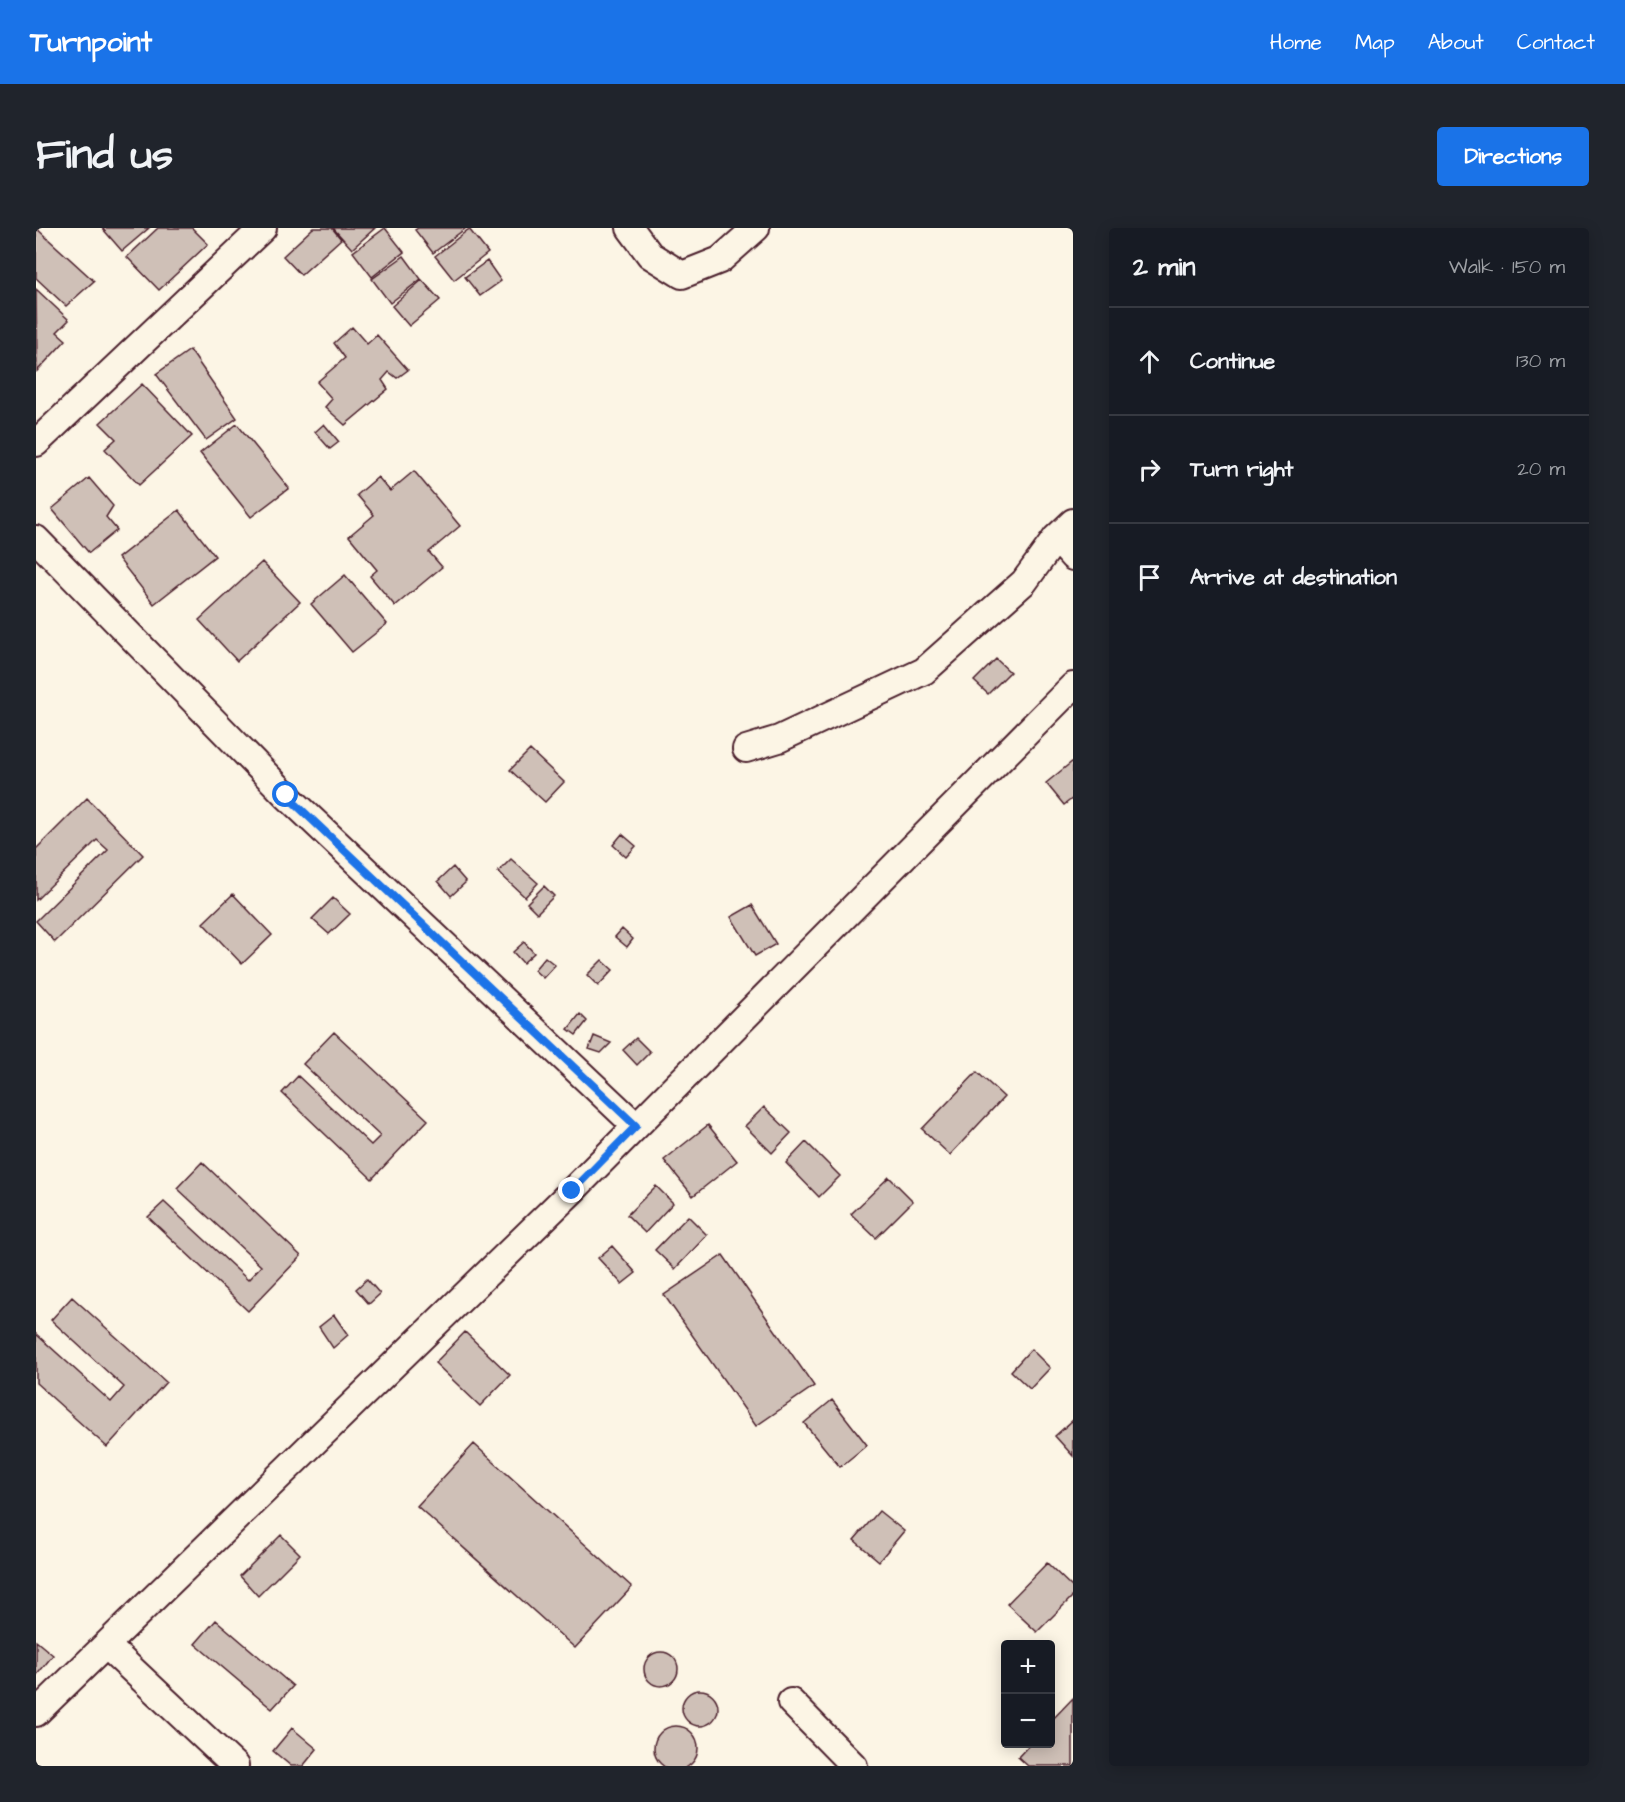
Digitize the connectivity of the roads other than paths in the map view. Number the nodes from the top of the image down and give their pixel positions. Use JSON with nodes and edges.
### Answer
{"nodes":[{"id":1,"x":263,"y":228,"type":"edge"},
{"id":2,"x":630,"y":228,"type":"edge"},
{"id":3,"x":756,"y":228,"type":"edge"},
{"id":4,"x":36,"y":443,"type":"edge"},
{"id":5,"x":1065,"y":530,"type":"edge"},
{"id":6,"x":36,"y":539,"type":"edge"},
{"id":7,"x":1073,"y":557,"type":"edge"},
{"id":8,"x":1073,"y":686,"type":"edge"},
{"id":9,"x":746,"y":748,"type":"dead end"},
{"id":10,"x":636,"y":1126,"type":"junction"},
{"id":11,"x":106,"y":1645,"type":"junction"},
{"id":12,"x":791,"y":1702,"type":"dead end"},
{"id":13,"x":36,"y":1713,"type":"edge"},
{"id":14,"x":235,"y":1766,"type":"edge"},
{"id":15,"x":854,"y":1766,"type":"edge"}],
"edges":[{"from":1,"to":4,"type":"street"},
{"from":2,"to":3,"type":"street"},
{"from":5,"to":7,"type":"street"},
{"from":5,"to":9,"type":"street"},
{"from":6,"to":10,"type":"street"},
{"from":8,"to":10,"type":"street"},
{"from":10,"to":11,"type":"street"},
{"from":11,"to":13,"type":"street"},
{"from":11,"to":14,"type":"street"},
{"from":12,"to":15,"type":"street"}]}
